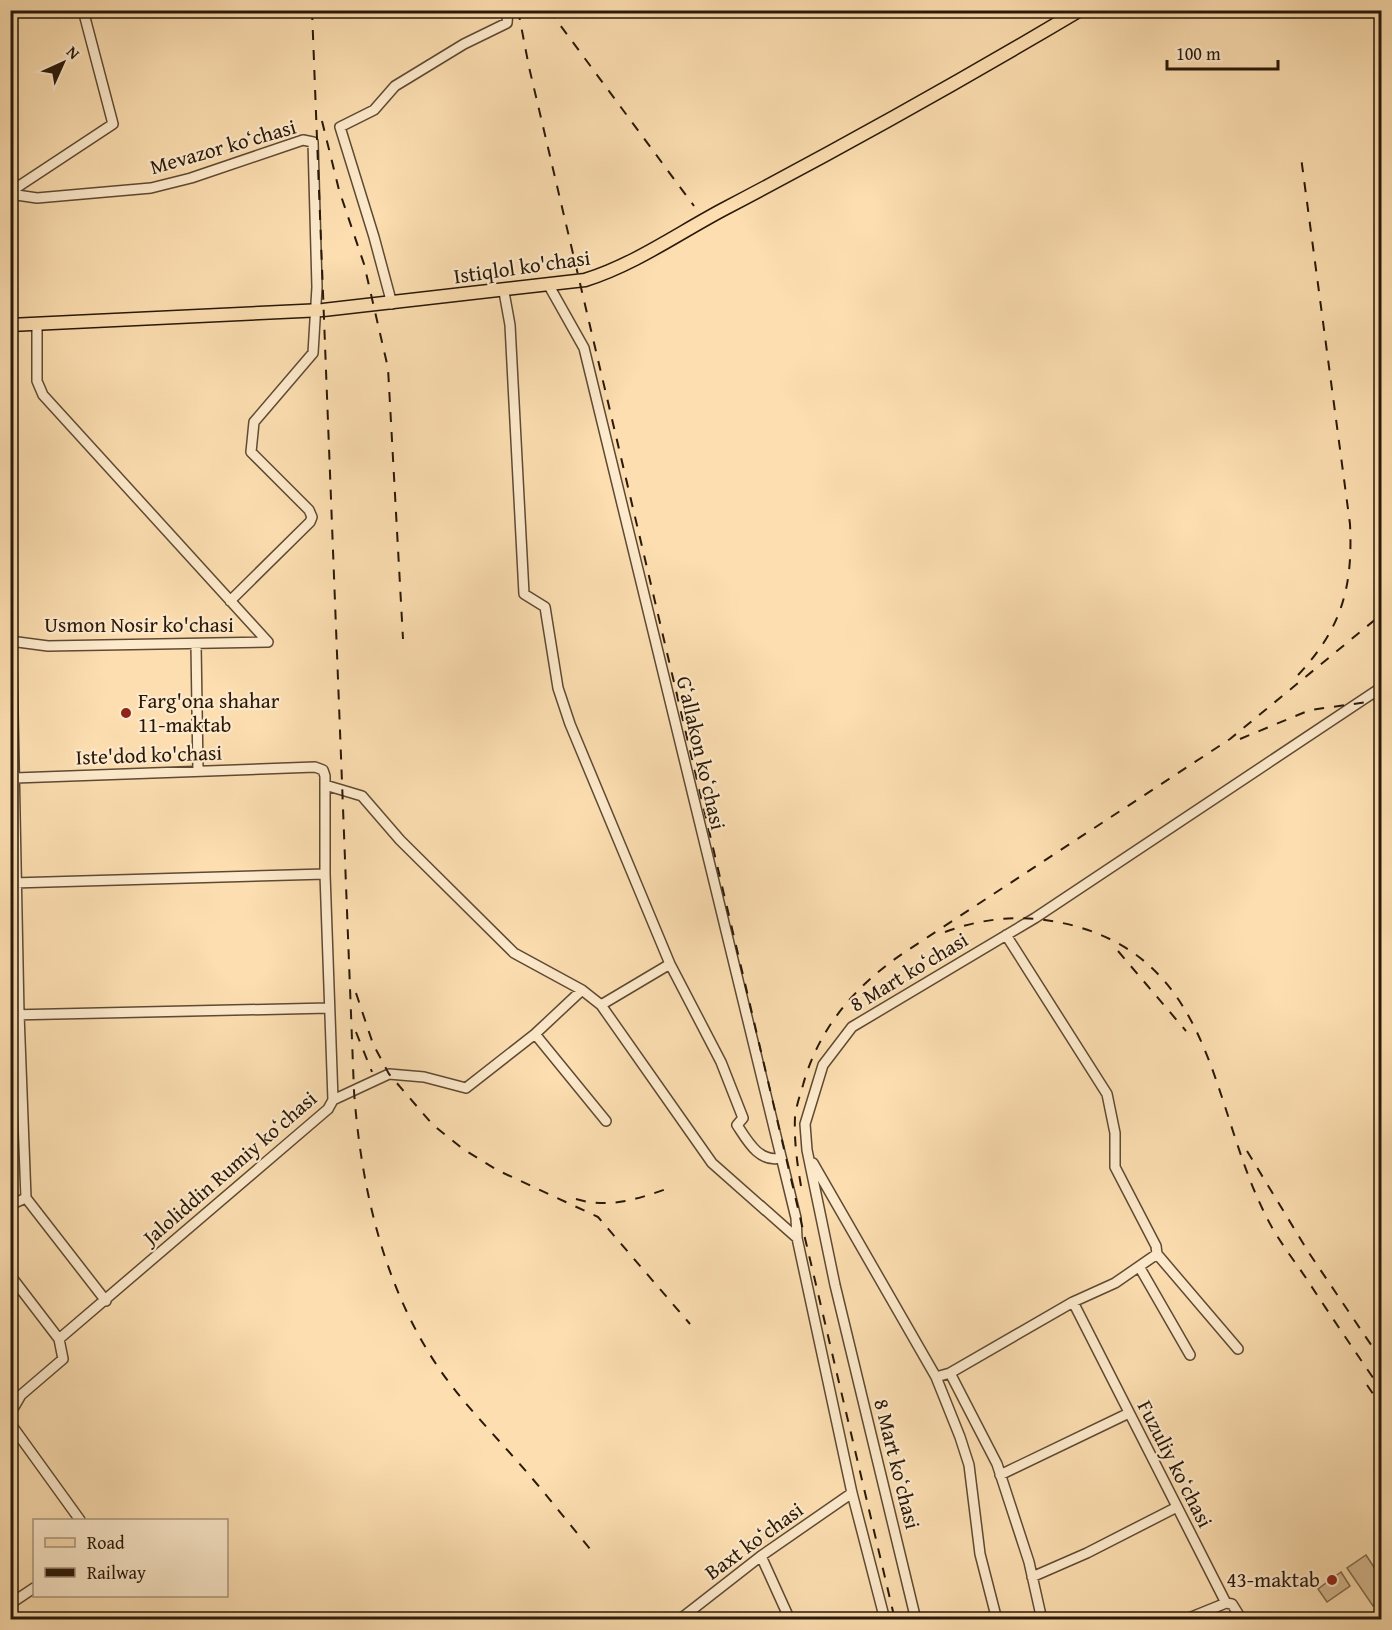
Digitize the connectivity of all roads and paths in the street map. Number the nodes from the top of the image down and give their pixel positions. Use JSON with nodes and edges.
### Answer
{"nodes":[{"id":1,"x":83,"y":10,"type":"edge"},
{"id":2,"x":508,"y":10,"type":"edge"},
{"id":3,"x":1080,"y":10,"type":"edge"},
{"id":4,"x":10,"y":193,"type":"edge"},
{"id":5,"x":549,"y":284,"type":"junction"},
{"id":6,"x":504,"y":292,"type":"junction"},
{"id":7,"x":392,"y":304,"type":"junction"},
{"id":8,"x":315,"y":310,"type":"junction"},
{"id":9,"x":10,"y":325,"type":"edge"},
{"id":10,"x":37,"y":325,"type":"junction"},
{"id":11,"x":10,"y":563,"type":"edge"},
{"id":12,"x":230,"y":601,"type":"junction"},
{"id":13,"x":12,"y":641,"type":"edge"},
{"id":14,"x":196,"y":644,"type":"junction"},
{"id":15,"x":1382,"y":687,"type":"edge"},
{"id":16,"x":320,"y":767,"type":"joint"},
{"id":17,"x":198,"y":771,"type":"junction"},
{"id":18,"x":15,"y":778,"type":"junction"},
{"id":19,"x":326,"y":785,"type":"junction"},
{"id":20,"x":325,"y":874,"type":"junction"},
{"id":21,"x":13,"y":883,"type":"edge"},
{"id":22,"x":1006,"y":935,"type":"junction"},
{"id":23,"x":670,"y":964,"type":"junction"},
{"id":24,"x":582,"y":990,"type":"junction"},
{"id":25,"x":601,"y":1005,"type":"junction"},
{"id":26,"x":329,"y":1008,"type":"junction"},
{"id":27,"x":15,"y":1015,"type":"edge"},
{"id":28,"x":535,"y":1034,"type":"junction"},
{"id":29,"x":333,"y":1100,"type":"junction"},
{"id":30,"x":606,"y":1121,"type":"dead end"},
{"id":31,"x":809,"y":1156,"type":"junction"},
{"id":32,"x":780,"y":1158,"type":"junction"},
{"id":33,"x":26,"y":1198,"type":"junction"},
{"id":34,"x":10,"y":1205,"type":"edge"},
{"id":35,"x":797,"y":1238,"type":"junction"},
{"id":36,"x":1157,"y":1254,"type":"junction"},
{"id":37,"x":1140,"y":1268,"type":"junction"},
{"id":38,"x":10,"y":1275,"type":"edge"},
{"id":39,"x":106,"y":1300,"type":"junction"},
{"id":40,"x":1073,"y":1302,"type":"junction"},
{"id":41,"x":59,"y":1339,"type":"junction"},
{"id":42,"x":1238,"y":1349,"type":"dead end"},
{"id":43,"x":1190,"y":1355,"type":"dead end"},
{"id":44,"x":950,"y":1373,"type":"junction"},
{"id":45,"x":936,"y":1377,"type":"junction"},
{"id":46,"x":1129,"y":1413,"type":"junction"},
{"id":47,"x":10,"y":1414,"type":"edge"},
{"id":48,"x":10,"y":1424,"type":"edge"},
{"id":49,"x":1000,"y":1475,"type":"junction"},
{"id":50,"x":852,"y":1493,"type":"junction"},
{"id":51,"x":1177,"y":1507,"type":"junction"},
{"id":52,"x":79,"y":1519,"type":"edge"},
{"id":53,"x":761,"y":1556,"type":"junction"},
{"id":54,"x":1032,"y":1576,"type":"junction"},
{"id":55,"x":33,"y":1588,"type":"edge"},
{"id":56,"x":1226,"y":1603,"type":"junction"},
{"id":57,"x":10,"y":1605,"type":"edge"},
{"id":58,"x":692,"y":1616,"type":"edge"},
{"id":59,"x":678,"y":1620,"type":"edge"},
{"id":60,"x":790,"y":1620,"type":"edge"},
{"id":61,"x":885,"y":1620,"type":"edge"},
{"id":62,"x":916,"y":1620,"type":"edge"},
{"id":63,"x":997,"y":1620,"type":"edge"},
{"id":64,"x":1042,"y":1620,"type":"edge"},
{"id":65,"x":1184,"y":1620,"type":"edge"},
{"id":66,"x":1242,"y":1620,"type":"edge"}],
"edges":[{"from":1,"to":4,"type":"street"},
{"from":2,"to":7,"type":"street"},
{"from":3,"to":5,"type":"main road","name":"Istiqlol ko'chasi"},
{"from":4,"to":8,"type":"street","name":"Mevazor koʻchasi"},
{"from":5,"to":6,"type":"main road","name":"Istiqlol ko'chasi"},
{"from":5,"to":32,"type":"street","name":"Gʻallakon koʻchasi"},
{"from":6,"to":7,"type":"main road","name":"Istiqlol ko'chasi"},
{"from":6,"to":23,"type":"street"},
{"from":7,"to":8,"type":"main road","name":"Istiqlol ko'chasi"},
{"from":8,"to":10,"type":"main road","name":"Istiqlol ko'chasi"},
{"from":8,"to":12,"type":"street"},
{"from":9,"to":10,"type":"main road","name":"Istiqlol ko'chasi"},
{"from":10,"to":12,"type":"street"},
{"from":11,"to":13,"type":"street"},
{"from":12,"to":14,"type":"street","name":"Usmon Nosir ko'chasi"},
{"from":13,"to":14,"type":"street","name":"Usmon Nosir ko'chasi"},
{"from":13,"to":18,"type":"street"},
{"from":14,"to":17,"type":"street"},
{"from":15,"to":22,"type":"street","name":"8 Mart koʻchasi"},
{"from":16,"to":17,"type":"street","name":"Iste'dod ko'chasi"},
{"from":16,"to":19,"type":"street","name":"Jaloliddin Rumiy koʻchasi"},
{"from":17,"to":18,"type":"street","name":"Iste'dod ko'chasi"},
{"from":18,"to":21,"type":"street"},
{"from":19,"to":20,"type":"street","name":"Jaloliddin Rumiy koʻchasi"},
{"from":19,"to":24,"type":"street"},
{"from":20,"to":21,"type":"street"},
{"from":20,"to":26,"type":"street","name":"Jaloliddin Rumiy koʻchasi"},
{"from":21,"to":27,"type":"street"},
{"from":22,"to":31,"type":"street","name":"8 Mart koʻchasi"},
{"from":22,"to":36,"type":"street"},
{"from":23,"to":25,"type":"street"},
{"from":23,"to":32,"type":"street"},
{"from":24,"to":25,"type":"street"},
{"from":24,"to":28,"type":"street"},
{"from":25,"to":35,"type":"street"},
{"from":26,"to":27,"type":"street"},
{"from":26,"to":29,"type":"street","name":"Jaloliddin Rumiy koʻchasi"},
{"from":27,"to":33,"type":"street"},
{"from":28,"to":29,"type":"street"},
{"from":28,"to":30,"type":"street"},
{"from":29,"to":39,"type":"street","name":"Jaloliddin Rumiy koʻchasi"},
{"from":31,"to":45,"type":"street"},
{"from":31,"to":62,"type":"street","name":"8 Mart koʻchasi"},
{"from":32,"to":35,"type":"street","name":"Gʻallakon koʻchasi"},
{"from":33,"to":34,"type":"street"},
{"from":33,"to":39,"type":"street"},
{"from":35,"to":50,"type":"street","name":"Gʻallakon koʻchasi"},
{"from":36,"to":37,"type":"street"},
{"from":36,"to":42,"type":"street"},
{"from":37,"to":40,"type":"street"},
{"from":37,"to":43,"type":"street"},
{"from":38,"to":41,"type":"street"},
{"from":39,"to":41,"type":"street","name":"Jaloliddin Rumiy koʻchasi"},
{"from":40,"to":44,"type":"street"},
{"from":40,"to":46,"type":"street","name":"Fuzuliy koʻchasi"},
{"from":41,"to":47,"type":"street"},
{"from":44,"to":45,"type":"street"},
{"from":44,"to":49,"type":"street"},
{"from":45,"to":63,"type":"street"},
{"from":46,"to":49,"type":"street"},
{"from":46,"to":51,"type":"street","name":"Fuzuliy koʻchasi"},
{"from":48,"to":52,"type":"street"},
{"from":49,"to":54,"type":"street"},
{"from":50,"to":53,"type":"street","name":"Baxt koʻchasi"},
{"from":50,"to":61,"type":"street","name":"Gʻallakon koʻchasi"},
{"from":51,"to":54,"type":"street"},
{"from":51,"to":56,"type":"street","name":"Fuzuliy koʻchasi"},
{"from":53,"to":58,"type":"street","name":"Baxt koʻchasi"},
{"from":53,"to":60,"type":"street"},
{"from":54,"to":64,"type":"street"},
{"from":55,"to":57,"type":"street"},
{"from":56,"to":65,"type":"street"},
{"from":56,"to":66,"type":"street","name":"Fuzuliy koʻchasi"},
{"from":58,"to":59,"type":"street","name":"Baxt koʻchasi"}]}
